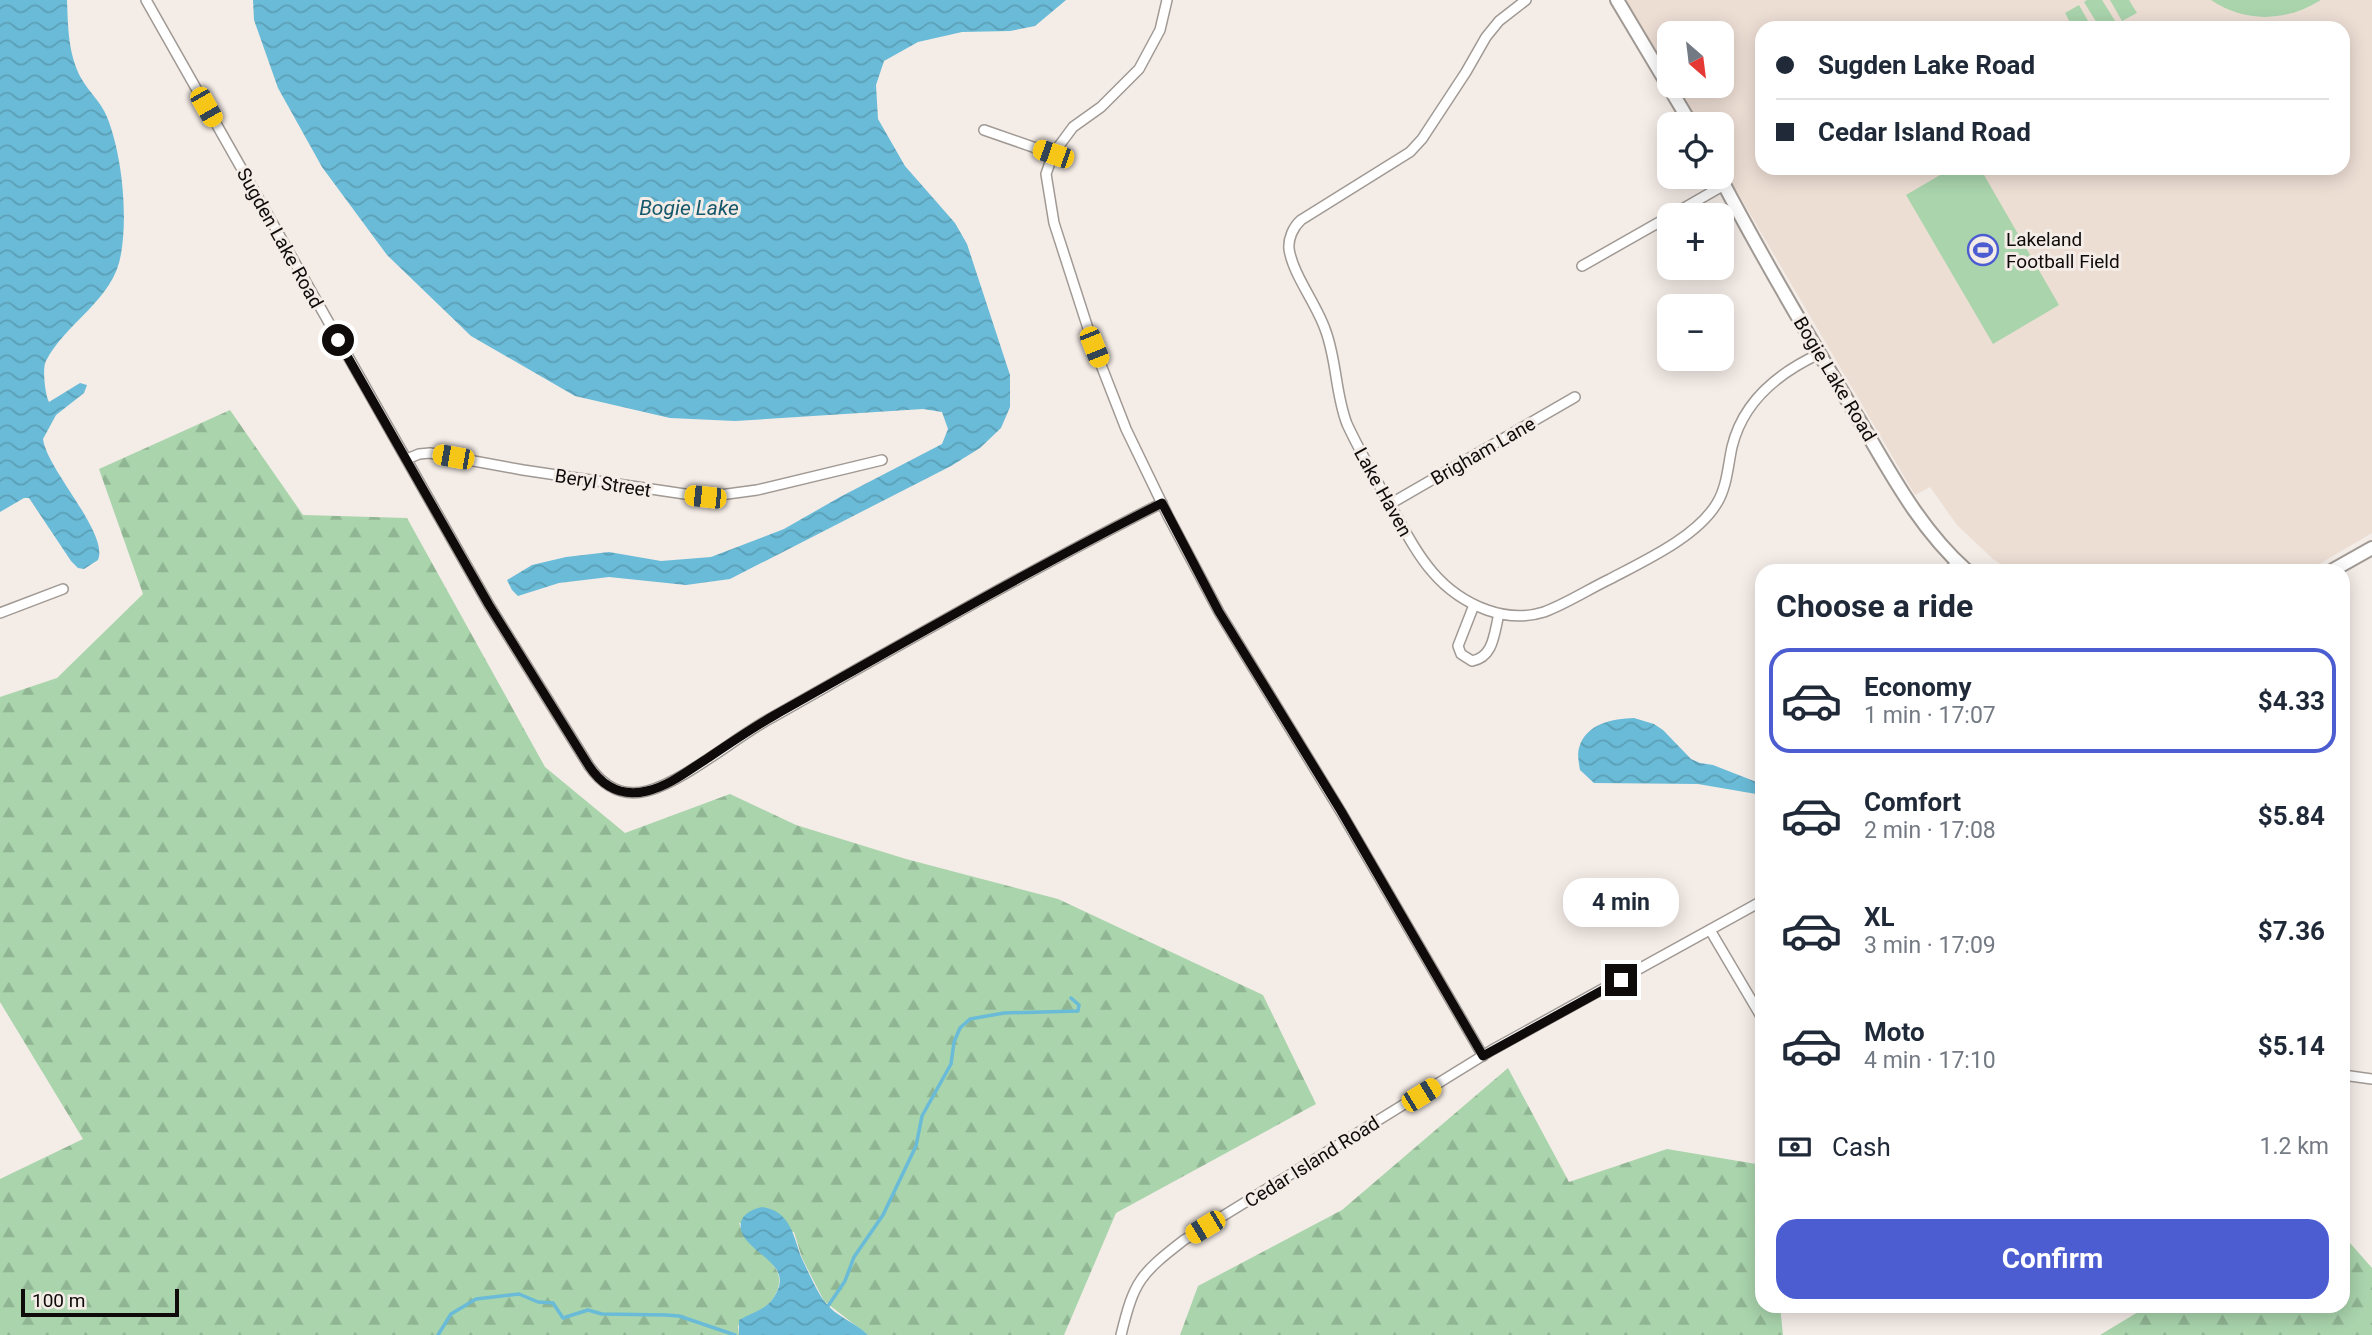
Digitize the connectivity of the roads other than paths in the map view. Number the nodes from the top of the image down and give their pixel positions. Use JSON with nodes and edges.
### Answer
{"nodes":[{"id":1,"x":146,"y":0,"type":"edge"},
{"id":2,"x":1167,"y":0,"type":"edge"},
{"id":3,"x":1526,"y":0,"type":"edge"},
{"id":4,"x":1617,"y":0,"type":"edge"},
{"id":5,"x":1684,"y":112,"type":"edge"},
{"id":6,"x":984,"y":130,"type":"dead end"},
{"id":7,"x":1053,"y":154,"type":"junction"},
{"id":8,"x":1710,"y":189,"type":"edge"},
{"id":9,"x":1726,"y":189,"type":"edge"},
{"id":10,"x":1690,"y":203,"type":"edge"},
{"id":11,"x":1657,"y":224,"type":"edge"},
{"id":12,"x":1582,"y":266,"type":"dead end"},
{"id":13,"x":1819,"y":354,"type":"junction"},
{"id":14,"x":1575,"y":397,"type":"dead end"},
{"id":15,"x":407,"y":459,"type":"junction"},
{"id":16,"x":882,"y":460,"type":"dead end"},
{"id":17,"x":1162,"y":503,"type":"junction"},
{"id":18,"x":1390,"y":504,"type":"junction"},
{"id":19,"x":2372,"y":548,"type":"edge"},
{"id":20,"x":1954,"y":564,"type":"edge"},
{"id":21,"x":2344,"y":564,"type":"edge"},
{"id":22,"x":63,"y":589,"type":"dead end"},
{"id":23,"x":1474,"y":605,"type":"junction"},
{"id":24,"x":0,"y":613,"type":"edge"},
{"id":25,"x":1499,"y":614,"type":"junction"},
{"id":26,"x":1755,"y":905,"type":"edge"},
{"id":27,"x":1710,"y":930,"type":"junction"},
{"id":28,"x":1755,"y":1006,"type":"edge"},
{"id":29,"x":1483,"y":1056,"type":"junction"},
{"id":30,"x":2350,"y":1076,"type":"edge"},
{"id":31,"x":2372,"y":1079,"type":"edge"},
{"id":32,"x":1121,"y":1335,"type":"edge"}],
"edges":[{"from":1,"to":15,"type":"street","name":"Sugden Lake Road"},
{"from":2,"to":7,"type":"street"},
{"from":3,"to":18,"type":"street","name":"Lake Haven"},
{"from":4,"to":5,"type":"main road"},
{"from":6,"to":7,"type":"street"},
{"from":7,"to":17,"type":"street"},
{"from":8,"to":10,"type":"street"},
{"from":9,"to":13,"type":"main road","name":"Bogie Lake Road"},
{"from":11,"to":12,"type":"street"},
{"from":13,"to":20,"type":"main road","name":"Bogie Lake Road"},
{"from":13,"to":25,"type":"street","name":"Lake Haven"},
{"from":14,"to":18,"type":"street","name":"Brigham Lane"},
{"from":15,"to":16,"type":"street","name":"Beryl Street"},
{"from":15,"to":17,"type":"street","name":"Sugden Lake Road"},
{"from":17,"to":29,"type":"street"},
{"from":18,"to":23,"type":"street","name":"Lake Haven"},
{"from":19,"to":21,"type":"main road"},
{"from":22,"to":24,"type":"street"},
{"from":23,"to":25,"type":"street","name":"Lake Haven"},
{"from":23,"to":25,"type":"street"},
{"from":26,"to":27,"type":"street","name":"Cedar Island Road"},
{"from":27,"to":28,"type":"street"},
{"from":27,"to":29,"type":"street","name":"Cedar Island Road"},
{"from":29,"to":32,"type":"street","name":"Cedar Island Road"},
{"from":30,"to":31,"type":"street"}]}
